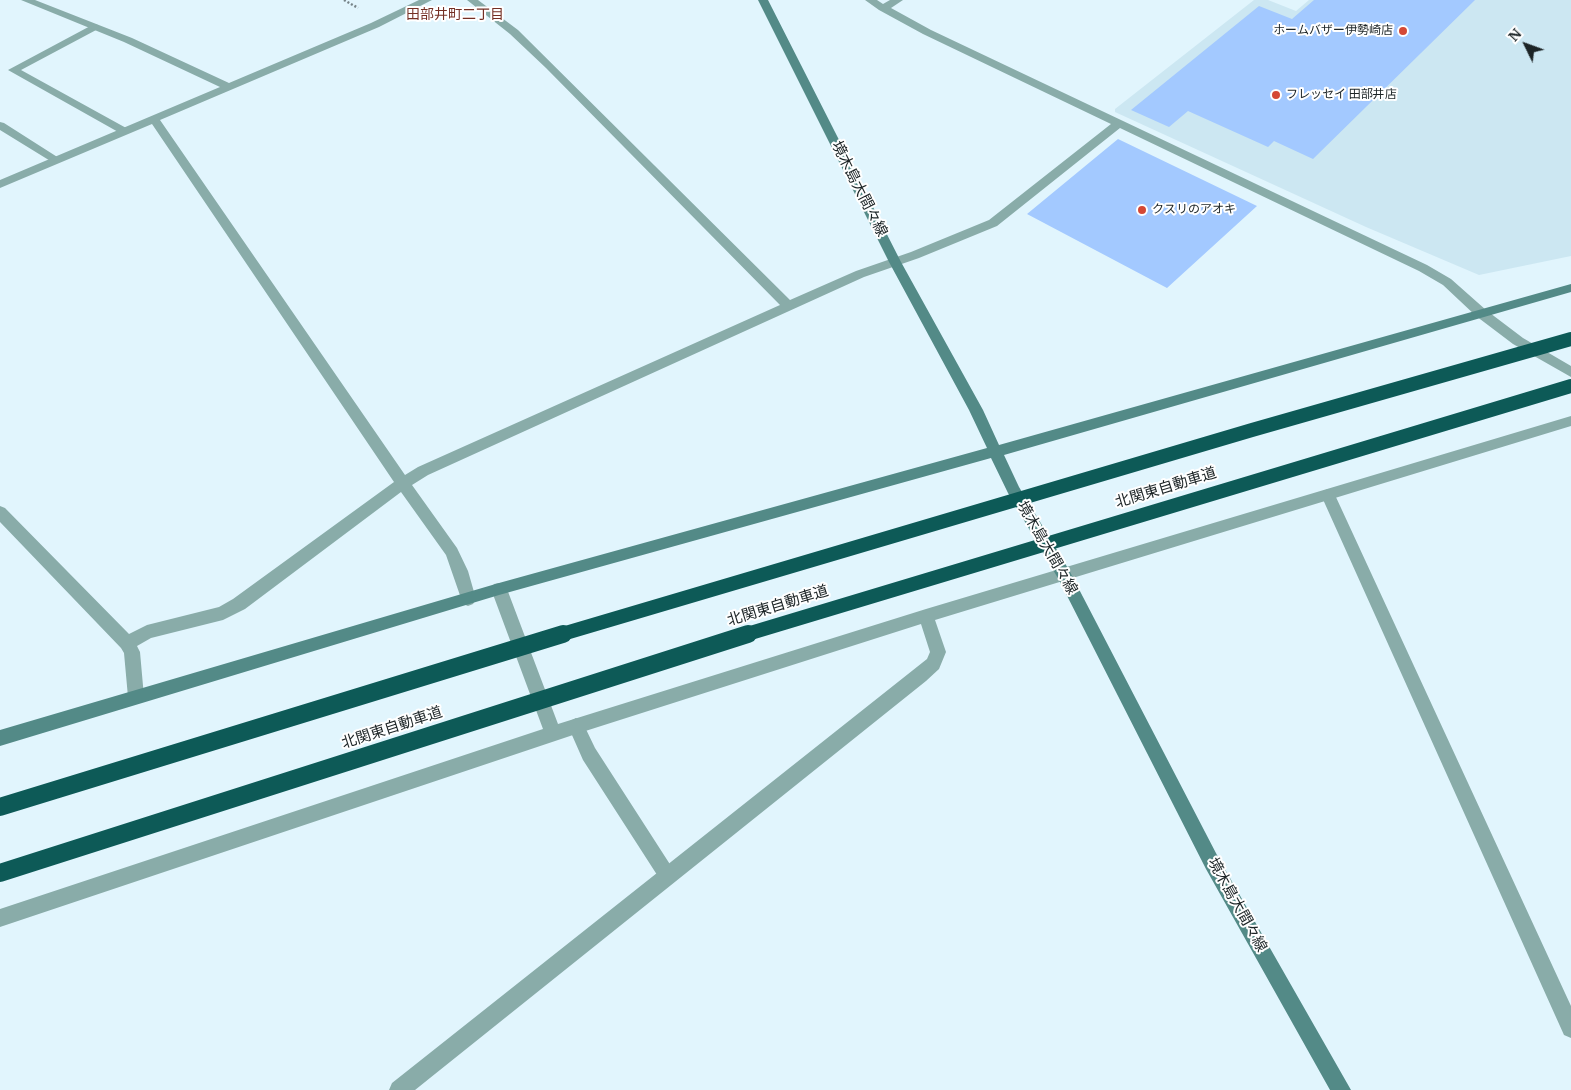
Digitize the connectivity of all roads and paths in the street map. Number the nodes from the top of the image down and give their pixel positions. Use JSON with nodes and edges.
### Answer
{"nodes":[{"id":1,"x":26,"y":0,"type":"edge"},
{"id":2,"x":427,"y":0,"type":"edge"},
{"id":3,"x":472,"y":0,"type":"edge"},
{"id":4,"x":763,"y":0,"type":"edge"},
{"id":5,"x":870,"y":0,"type":"edge"},
{"id":6,"x":898,"y":0,"type":"edge"},
{"id":7,"x":882,"y":8,"type":"junction"},
{"id":8,"x":94,"y":27,"type":"junction"},
{"id":9,"x":227,"y":87,"type":"junction"},
{"id":10,"x":154,"y":118,"type":"junction"},
{"id":11,"x":1119,"y":123,"type":"junction"},
{"id":12,"x":0,"y":124,"type":"edge"},
{"id":13,"x":124,"y":131,"type":"junction"},
{"id":14,"x":56,"y":160,"type":"junction"},
{"id":15,"x":0,"y":184,"type":"edge"},
{"id":16,"x":895,"y":262,"type":"junction"},
{"id":17,"x":1571,"y":288,"type":"edge"},
{"id":18,"x":788,"y":307,"type":"junction"},
{"id":19,"x":1481,"y":313,"type":"junction"},
{"id":20,"x":1571,"y":339,"type":"edge"},
{"id":21,"x":1571,"y":372,"type":"edge"},
{"id":22,"x":1571,"y":386,"type":"edge"},
{"id":23,"x":1571,"y":421,"type":"edge"},
{"id":24,"x":994,"y":451,"type":"junction"},
{"id":25,"x":403,"y":483,"type":"junction"},
{"id":26,"x":1328,"y":495,"type":"junction"},
{"id":27,"x":0,"y":512,"type":"edge"},
{"id":28,"x":1064,"y":576,"type":"junction"},
{"id":29,"x":499,"y":589,"type":"junction"},
{"id":30,"x":468,"y":599,"type":"junction"},
{"id":31,"x":926,"y":616,"type":"junction"},
{"id":32,"x":127,"y":643,"type":"junction"},
{"id":33,"x":136,"y":697,"type":"junction"},
{"id":34,"x":576,"y":726,"type":"junction"},
{"id":35,"x":553,"y":734,"type":"junction"},
{"id":36,"x":0,"y":738,"type":"edge"},
{"id":37,"x":0,"y":807,"type":"edge"},
{"id":38,"x":0,"y":873,"type":"edge"},
{"id":39,"x":667,"y":875,"type":"junction"},
{"id":40,"x":0,"y":918,"type":"edge"},
{"id":41,"x":1571,"y":1028,"type":"edge"},
{"id":42,"x":399,"y":1090,"type":"edge"},
{"id":43,"x":1341,"y":1090,"type":"edge"}],
"edges":[{"from":1,"to":8,"type":"street"},
{"from":2,"to":9,"type":"street"},
{"from":3,"to":18,"type":"street"},
{"from":4,"to":16,"type":"street","name":"境木島大間々線"},
{"from":5,"to":7,"type":"street"},
{"from":6,"to":7,"type":"street"},
{"from":7,"to":11,"type":"street"},
{"from":8,"to":9,"type":"street"},
{"from":8,"to":13,"type":"street"},
{"from":9,"to":10,"type":"street"},
{"from":10,"to":13,"type":"street"},
{"from":10,"to":25,"type":"street"},
{"from":11,"to":16,"type":"street"},
{"from":11,"to":19,"type":"street"},
{"from":12,"to":14,"type":"street"},
{"from":13,"to":14,"type":"street"},
{"from":14,"to":15,"type":"street"},
{"from":16,"to":18,"type":"street"},
{"from":16,"to":24,"type":"street","name":"境木島大間々線"},
{"from":17,"to":19,"type":"street"},
{"from":18,"to":25,"type":"street"},
{"from":19,"to":21,"type":"street"},
{"from":19,"to":24,"type":"street"},
{"from":20,"to":37,"type":"highway","name":"北関東自動車道","bridge":true},
{"from":22,"to":38,"type":"highway","name":"北関東自動車道","bridge":true},
{"from":23,"to":26,"type":"street"},
{"from":24,"to":28,"type":"street","name":"境木島大間々線"},
{"from":24,"to":29,"type":"street"},
{"from":25,"to":30,"type":"street"},
{"from":25,"to":32,"type":"street"},
{"from":26,"to":28,"type":"street"},
{"from":26,"to":41,"type":"street"},
{"from":27,"to":32,"type":"street"},
{"from":28,"to":31,"type":"street"},
{"from":28,"to":43,"type":"street","name":"境木島大間々線"},
{"from":29,"to":30,"type":"street"},
{"from":29,"to":35,"type":"street"},
{"from":30,"to":33,"type":"street"},
{"from":31,"to":34,"type":"street"},
{"from":31,"to":39,"type":"street"},
{"from":32,"to":33,"type":"street"},
{"from":33,"to":36,"type":"street"},
{"from":34,"to":35,"type":"street"},
{"from":34,"to":39,"type":"street"},
{"from":35,"to":40,"type":"street"},
{"from":39,"to":42,"type":"street"}]}
